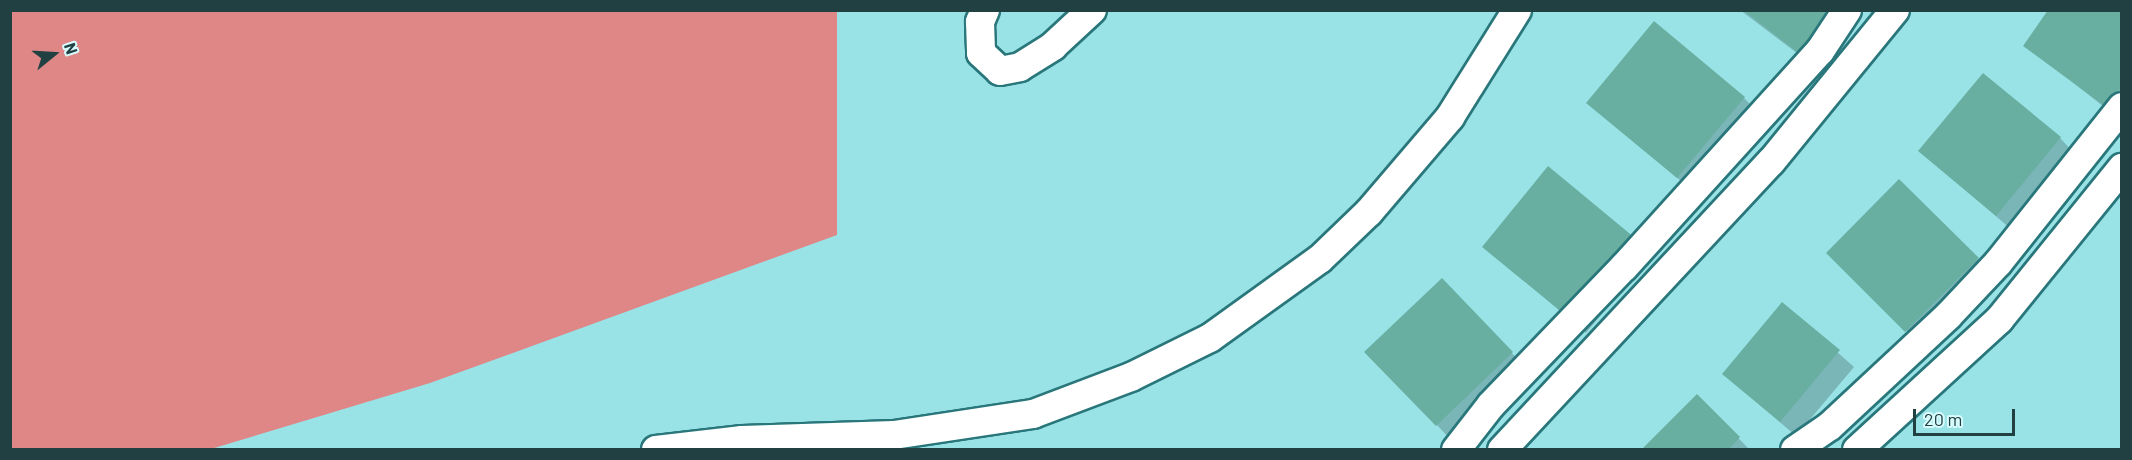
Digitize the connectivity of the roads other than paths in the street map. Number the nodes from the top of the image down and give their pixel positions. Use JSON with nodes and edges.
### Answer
{"nodes":[{"id":1,"x":985,"y":10,"type":"edge"},
{"id":2,"x":1092,"y":10,"type":"edge"},
{"id":3,"x":1517,"y":10,"type":"edge"},
{"id":4,"x":1847,"y":10,"type":"edge"},
{"id":5,"x":1894,"y":10,"type":"edge"},
{"id":6,"x":2121,"y":107,"type":"edge"},
{"id":7,"x":2121,"y":168,"type":"edge"},
{"id":8,"x":1679,"y":206,"type":"junction"},
{"id":9,"x":1709,"y":227,"type":"junction"},
{"id":10,"x":1882,"y":379,"type":"junction"},
{"id":11,"x":1907,"y":405,"type":"junction"},
{"id":12,"x":656,"y":450,"type":"edge"},
{"id":13,"x":1456,"y":450,"type":"edge"},
{"id":14,"x":1502,"y":450,"type":"edge"},
{"id":15,"x":1795,"y":450,"type":"edge"},
{"id":16,"x":1857,"y":450,"type":"edge"}],
"edges":[{"from":1,"to":2,"type":"street"},
{"from":3,"to":12,"type":"street"},
{"from":4,"to":8,"type":"street"},
{"from":5,"to":9,"type":"street"},
{"from":6,"to":10,"type":"street"},
{"from":7,"to":11,"type":"street"},
{"from":8,"to":9,"type":"street"},
{"from":8,"to":13,"type":"street"},
{"from":9,"to":14,"type":"street"},
{"from":10,"to":11,"type":"street"},
{"from":10,"to":15,"type":"street"},
{"from":11,"to":16,"type":"street"}]}
